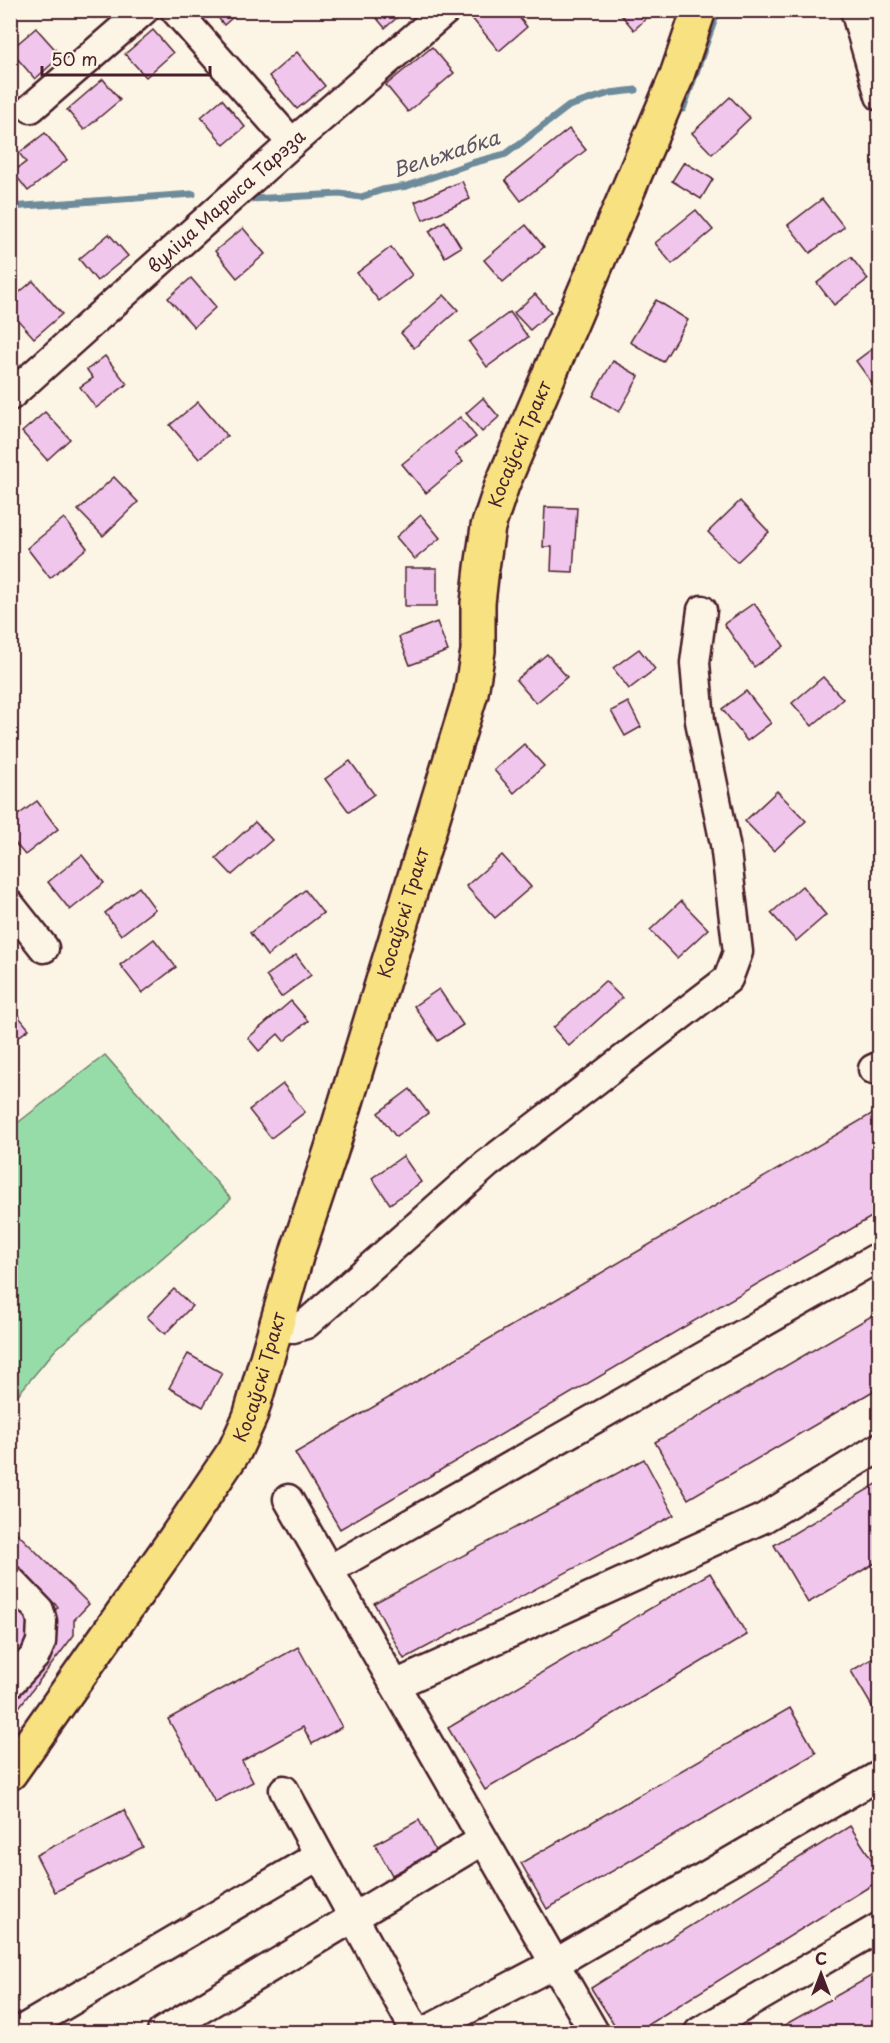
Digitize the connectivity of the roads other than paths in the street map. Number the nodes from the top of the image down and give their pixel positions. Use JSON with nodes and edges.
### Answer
{"nodes":[{"id":1,"x":144,"y":10,"type":"edge"},
{"id":2,"x":175,"y":10,"type":"edge"},
{"id":3,"x":446,"y":10,"type":"edge"},
{"id":4,"x":699,"y":10,"type":"edge"},
{"id":5,"x":855,"y":10,"type":"edge"},
{"id":6,"x":879,"y":96,"type":"edge"},
{"id":7,"x":31,"y":108,"type":"dead end"},
{"id":8,"x":292,"y":143,"type":"junction"},
{"id":9,"x":10,"y":396,"type":"edge"},
{"id":10,"x":702,"y":610,"type":"dead end"},
{"id":11,"x":10,"y":905,"type":"edge"},
{"id":12,"x":44,"y":948,"type":"dead end"},
{"id":13,"x":879,"y":1256,"type":"edge"},
{"id":14,"x":275,"y":1326,"type":"junction"},
{"id":15,"x":879,"y":1447,"type":"edge"},
{"id":16,"x":288,"y":1499,"type":"dead end"},
{"id":17,"x":329,"y":1570,"type":"junction"},
{"id":18,"x":10,"y":1580,"type":"edge"},
{"id":19,"x":10,"y":1683,"type":"edge"},
{"id":20,"x":395,"y":1685,"type":"junction"},
{"id":21,"x":10,"y":1773,"type":"edge"},
{"id":22,"x":879,"y":1776,"type":"edge"},
{"id":23,"x":284,"y":1791,"type":"dead end"},
{"id":24,"x":483,"y":1840,"type":"junction"},
{"id":25,"x":318,"y":1856,"type":"junction"},
{"id":26,"x":353,"y":1916,"type":"junction"},
{"id":27,"x":879,"y":1928,"type":"edge"},
{"id":28,"x":554,"y":1964,"type":"junction"},
{"id":29,"x":18,"y":2032,"type":"edge"},
{"id":30,"x":162,"y":2032,"type":"edge"},
{"id":31,"x":416,"y":2032,"type":"edge"},
{"id":32,"x":424,"y":2032,"type":"edge"},
{"id":33,"x":594,"y":2032,"type":"edge"},
{"id":34,"x":699,"y":2032,"type":"edge"}],
"edges":[{"from":1,"to":7,"type":"street"},
{"from":2,"to":8,"type":"street"},
{"from":3,"to":8,"type":"street","name":"вуліца Марыса Тарэза"},
{"from":4,"to":14,"type":"main road","name":"Косаўскі Тракт"},
{"from":5,"to":6,"type":"street"},
{"from":8,"to":9,"type":"street","name":"вуліца Марыса Тарэза"},
{"from":10,"to":14,"type":"street"},
{"from":11,"to":12,"type":"street"},
{"from":13,"to":17,"type":"street"},
{"from":14,"to":21,"type":"main road","name":"Косаўскі Тракт"},
{"from":15,"to":20,"type":"street"},
{"from":16,"to":17,"type":"street"},
{"from":17,"to":20,"type":"street"},
{"from":18,"to":19,"type":"street"},
{"from":20,"to":24,"type":"street"},
{"from":22,"to":28,"type":"street"},
{"from":23,"to":25,"type":"street"},
{"from":24,"to":26,"type":"street"},
{"from":24,"to":28,"type":"street"},
{"from":25,"to":26,"type":"street"},
{"from":25,"to":29,"type":"street"},
{"from":26,"to":30,"type":"street"},
{"from":26,"to":31,"type":"street"},
{"from":27,"to":34,"type":"street"},
{"from":28,"to":32,"type":"street"},
{"from":28,"to":33,"type":"street"}]}
